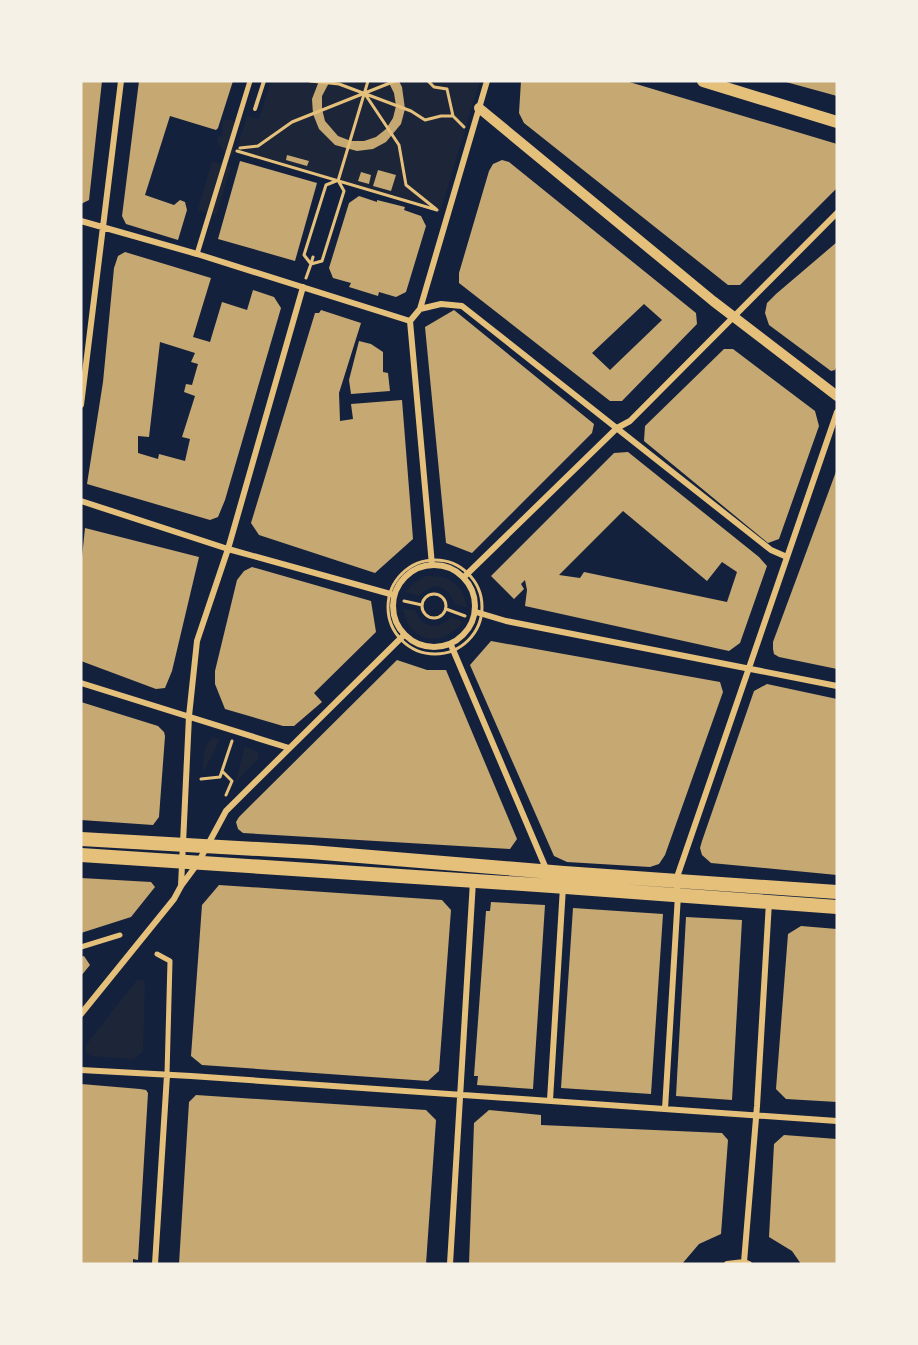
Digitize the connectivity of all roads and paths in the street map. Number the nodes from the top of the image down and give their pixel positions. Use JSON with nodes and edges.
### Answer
{"nodes":[{"id":1,"x":121,"y":81,"type":"edge"},
{"id":2,"x":250,"y":81,"type":"edge"},
{"id":3,"x":264,"y":81,"type":"edge"},
{"id":4,"x":310,"y":81,"type":"edge"},
{"id":5,"x":368,"y":81,"type":"edge"},
{"id":6,"x":395,"y":81,"type":"edge"},
{"id":7,"x":428,"y":81,"type":"edge"},
{"id":8,"x":488,"y":81,"type":"edge"},
{"id":9,"x":703,"y":81,"type":"edge"},
{"id":10,"x":364,"y":93,"type":"junction"},
{"id":11,"x":479,"y":108,"type":"junction"},
{"id":12,"x":255,"y":109,"type":"dead end"},
{"id":13,"x":453,"y":116,"type":"junction"},
{"id":14,"x":837,"y":122,"type":"edge"},
{"id":15,"x":472,"y":130,"type":"junction"},
{"id":16,"x":229,"y":149,"type":"junction"},
{"id":17,"x":338,"y":181,"type":"junction"},
{"id":18,"x":837,"y":213,"type":"edge"},
{"id":19,"x":81,"y":220,"type":"edge"},
{"id":20,"x":102,"y":227,"type":"junction"},
{"id":21,"x":197,"y":254,"type":"junction"},
{"id":22,"x":313,"y":257,"type":"dead end"},
{"id":23,"x":311,"y":264,"type":"junction"},
{"id":24,"x":303,"y":287,"type":"junction"},
{"id":25,"x":420,"y":309,"type":"junction"},
{"id":26,"x":734,"y":317,"type":"junction"},
{"id":27,"x":410,"y":321,"type":"junction"},
{"id":28,"x":837,"y":396,"type":"edge"},
{"id":29,"x":81,"y":405,"type":"edge"},
{"id":30,"x":837,"y":412,"type":"edge"},
{"id":31,"x":617,"y":428,"type":"junction"},
{"id":32,"x":81,"y":501,"type":"edge"},
{"id":33,"x":228,"y":549,"type":"junction"},
{"id":34,"x":787,"y":557,"type":"junction"},
{"id":35,"x":432,"y":562,"type":"junction"},
{"id":36,"x":466,"y":575,"type":"junction"},
{"id":37,"x":392,"y":595,"type":"junction"},
{"id":38,"x":404,"y":601,"type":"dead end"},
{"id":39,"x":422,"y":605,"type":"junction"},
{"id":40,"x":446,"y":609,"type":"junction"},
{"id":41,"x":479,"y":613,"type":"junction"},
{"id":42,"x":465,"y":616,"type":"dead end"},
{"id":43,"x":402,"y":637,"type":"junction"},
{"id":44,"x":452,"y":648,"type":"junction"},
{"id":45,"x":750,"y":669,"type":"junction"},
{"id":46,"x":81,"y":683,"type":"edge"},
{"id":47,"x":837,"y":686,"type":"edge"},
{"id":48,"x":189,"y":716,"type":"junction"},
{"id":49,"x":234,"y":736,"type":"dead end"},
{"id":50,"x":289,"y":748,"type":"junction"},
{"id":51,"x":222,"y":771,"type":"junction"},
{"id":52,"x":201,"y":779,"type":"dead end"},
{"id":53,"x":225,"y":799,"type":"dead end"},
{"id":54,"x":81,"y":839,"type":"edge"},
{"id":55,"x":183,"y":846,"type":"junction"},
{"id":56,"x":207,"y":846,"type":"junction"},
{"id":57,"x":81,"y":855,"type":"edge"},
{"id":58,"x":182,"y":862,"type":"junction"},
{"id":59,"x":198,"y":863,"type":"junction"},
{"id":60,"x":547,"y":872,"type":"junction"},
{"id":61,"x":676,"y":880,"type":"junction"},
{"id":62,"x":473,"y":881,"type":"junction"},
{"id":63,"x":181,"y":886,"type":"junction"},
{"id":64,"x":558,"y":886,"type":"junction"},
{"id":65,"x":837,"y":892,"type":"edge"},
{"id":66,"x":678,"y":895,"type":"junction"},
{"id":67,"x":769,"y":902,"type":"junction"},
{"id":68,"x":837,"y":907,"type":"edge"},
{"id":69,"x":120,"y":935,"type":"dead end"},
{"id":70,"x":81,"y":946,"type":"edge"},
{"id":71,"x":157,"y":954,"type":"dead end"},
{"id":72,"x":81,"y":1014,"type":"edge"},
{"id":73,"x":81,"y":1070,"type":"edge"},
{"id":74,"x":167,"y":1075,"type":"junction"},
{"id":75,"x":461,"y":1094,"type":"junction"},
{"id":76,"x":550,"y":1100,"type":"junction"},
{"id":77,"x":665,"y":1109,"type":"junction"},
{"id":78,"x":756,"y":1116,"type":"junction"},
{"id":79,"x":837,"y":1121,"type":"edge"},
{"id":80,"x":746,"y":1263,"type":"edge"},
{"id":81,"x":155,"y":1264,"type":"edge"},
{"id":82,"x":450,"y":1264,"type":"edge"},
{"id":83,"x":727,"y":1264,"type":"edge"}],
"edges":[{"from":1,"to":20,"type":"street"},
{"from":2,"to":16,"type":"street"},
{"from":3,"to":12,"type":"lane"},
{"from":4,"to":10,"type":"path"},
{"from":5,"to":10,"type":"path"},
{"from":6,"to":10,"type":"path"},
{"from":7,"to":13,"type":"path"},
{"from":8,"to":11,"type":"street"},
{"from":9,"to":14,"type":"main road"},
{"from":10,"to":13,"type":"path"},
{"from":10,"to":16,"type":"path"},
{"from":10,"to":17,"type":"path"},
{"from":10,"to":17,"type":"path"},
{"from":11,"to":15,"type":"street"},
{"from":11,"to":26,"type":"street"},
{"from":13,"to":15,"type":"path"},
{"from":15,"to":25,"type":"street"},
{"from":16,"to":17,"type":"path"},
{"from":16,"to":21,"type":"street"},
{"from":17,"to":23,"type":"path"},
{"from":17,"to":23,"type":"path"},
{"from":18,"to":26,"type":"street"},
{"from":19,"to":20,"type":"street"},
{"from":20,"to":21,"type":"street"},
{"from":20,"to":29,"type":"street"},
{"from":21,"to":24,"type":"street"},
{"from":22,"to":23,"type":"path"},
{"from":23,"to":24,"type":"path"},
{"from":24,"to":27,"type":"street"},
{"from":24,"to":33,"type":"street"},
{"from":25,"to":27,"type":"street"},
{"from":25,"to":31,"type":"street"},
{"from":26,"to":28,"type":"street"},
{"from":26,"to":31,"type":"street"},
{"from":27,"to":35,"type":"street"},
{"from":30,"to":34,"type":"street"},
{"from":31,"to":34,"type":"street"},
{"from":31,"to":36,"type":"street"},
{"from":32,"to":33,"type":"street"},
{"from":33,"to":37,"type":"street"},
{"from":33,"to":48,"type":"street"},
{"from":34,"to":45,"type":"street"},
{"from":35,"to":36,"type":"street"},
{"from":35,"to":36,"type":"path"},
{"from":35,"to":37,"type":"street"},
{"from":35,"to":37,"type":"path"},
{"from":36,"to":41,"type":"street"},
{"from":36,"to":41,"type":"path"},
{"from":37,"to":43,"type":"street"},
{"from":37,"to":43,"type":"path"},
{"from":38,"to":39,"type":"path"},
{"from":39,"to":40,"type":"path"},
{"from":39,"to":40,"type":"path"},
{"from":40,"to":42,"type":"path"},
{"from":41,"to":44,"type":"street"},
{"from":41,"to":44,"type":"path"},
{"from":41,"to":45,"type":"street"},
{"from":43,"to":44,"type":"street"},
{"from":43,"to":44,"type":"path"},
{"from":43,"to":50,"type":"street"},
{"from":44,"to":60,"type":"street"},
{"from":45,"to":47,"type":"street"},
{"from":45,"to":61,"type":"street"},
{"from":46,"to":48,"type":"street"},
{"from":48,"to":50,"type":"street"},
{"from":48,"to":55,"type":"street"},
{"from":49,"to":51,"type":"path"},
{"from":50,"to":56,"type":"street"},
{"from":51,"to":52,"type":"path"},
{"from":51,"to":53,"type":"path"},
{"from":54,"to":55,"type":"main road"},
{"from":55,"to":56,"type":"main road"},
{"from":55,"to":58,"type":"street"},
{"from":56,"to":59,"type":"street"},
{"from":56,"to":60,"type":"main road"},
{"from":57,"to":58,"type":"main road"},
{"from":58,"to":59,"type":"main road"},
{"from":58,"to":63,"type":"street"},
{"from":59,"to":62,"type":"main road"},
{"from":59,"to":63,"type":"street"},
{"from":60,"to":61,"type":"main road"},
{"from":60,"to":64,"type":"street"},
{"from":61,"to":65,"type":"main road"},
{"from":61,"to":66,"type":"street"},
{"from":62,"to":64,"type":"main road"},
{"from":62,"to":75,"type":"street"},
{"from":63,"to":72,"type":"street"},
{"from":64,"to":66,"type":"main road"},
{"from":64,"to":76,"type":"street"},
{"from":66,"to":67,"type":"main road"},
{"from":66,"to":77,"type":"street"},
{"from":67,"to":68,"type":"main road"},
{"from":67,"to":78,"type":"street"},
{"from":69,"to":70,"type":"street"},
{"from":71,"to":74,"type":"street"},
{"from":73,"to":74,"type":"street"},
{"from":74,"to":75,"type":"street"},
{"from":74,"to":81,"type":"street"},
{"from":75,"to":76,"type":"street"},
{"from":75,"to":82,"type":"street"},
{"from":76,"to":77,"type":"street"},
{"from":77,"to":78,"type":"street"},
{"from":78,"to":79,"type":"street"},
{"from":78,"to":80,"type":"street"},
{"from":80,"to":83,"type":"street"}]}
